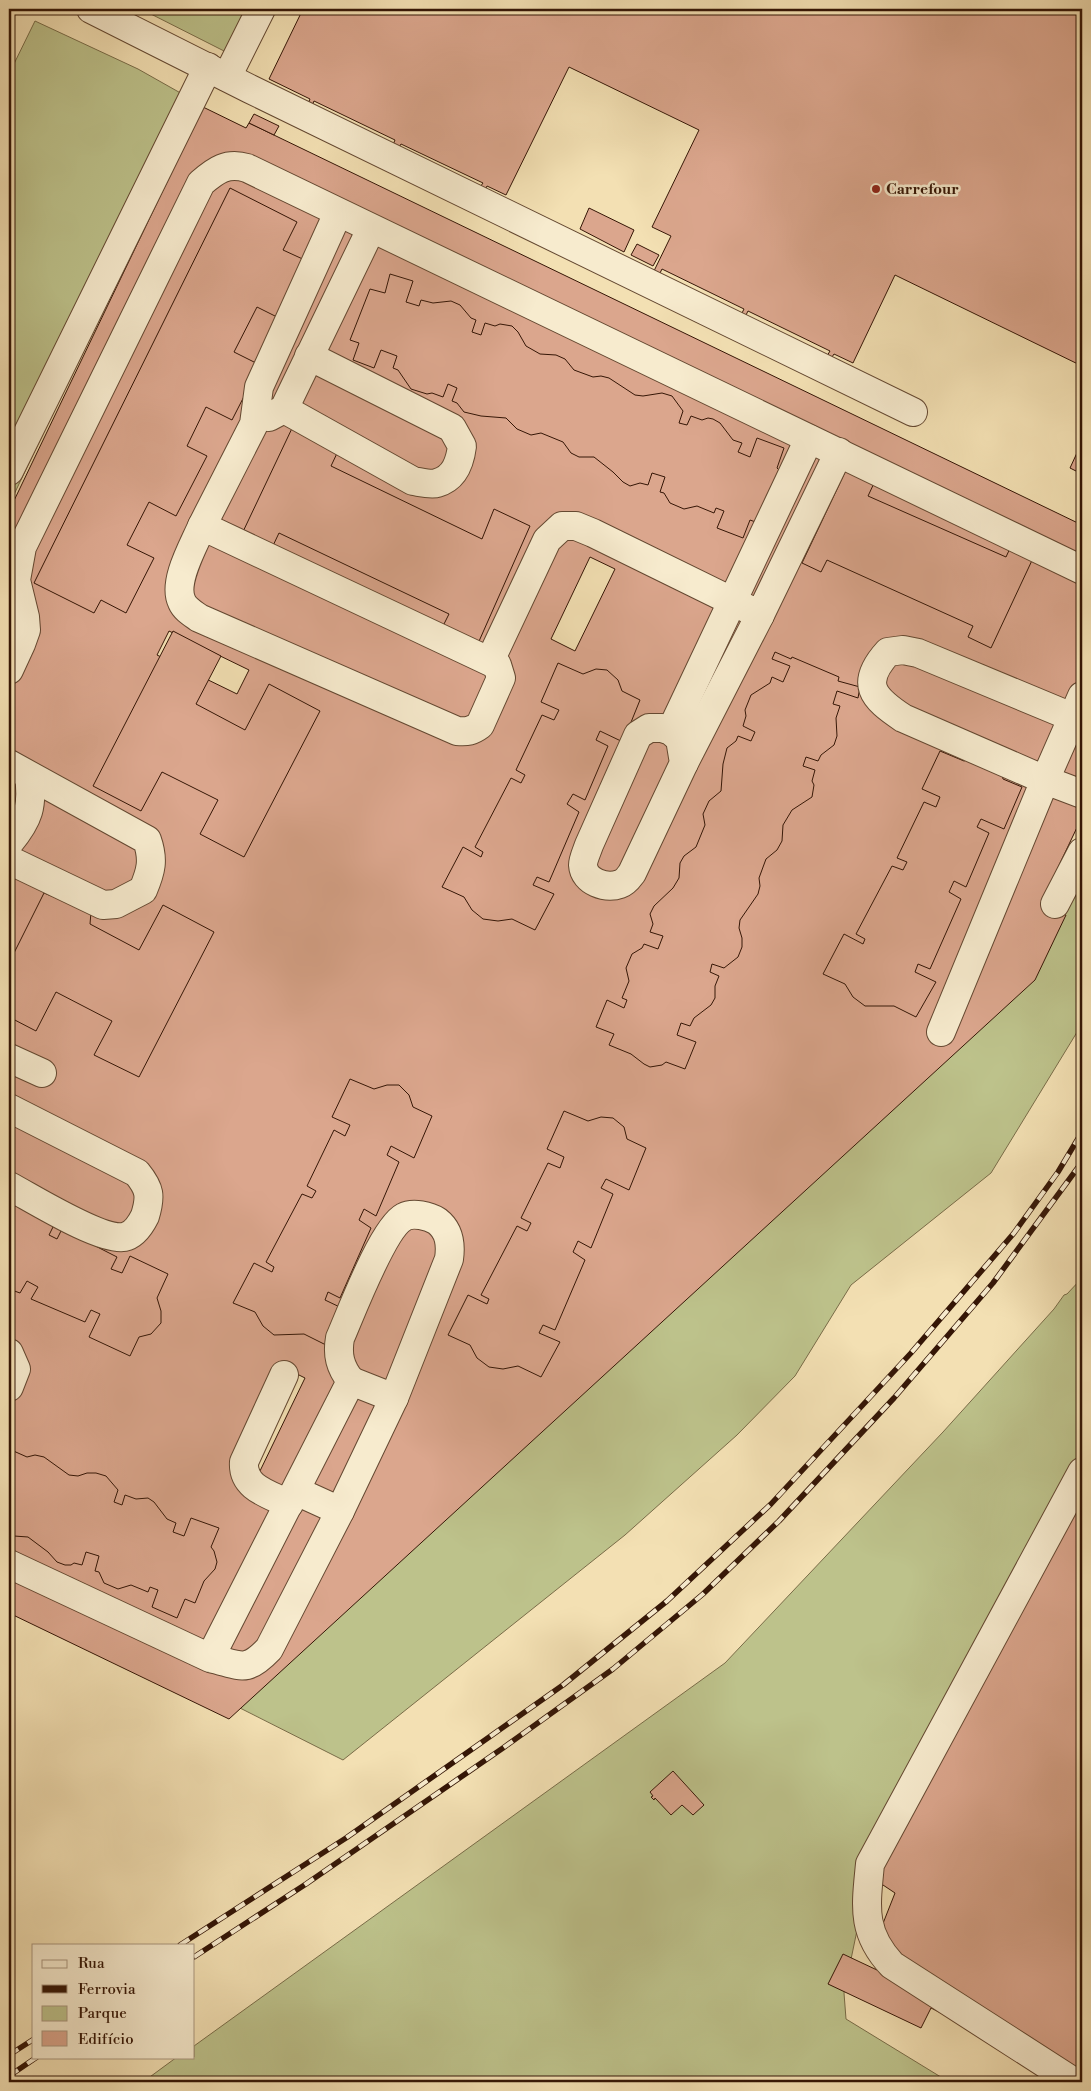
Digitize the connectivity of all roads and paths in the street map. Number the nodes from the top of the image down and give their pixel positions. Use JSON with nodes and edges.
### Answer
{"nodes":[{"id":1,"x":91,"y":9,"type":"edge"},
{"id":2,"x":261,"y":9,"type":"edge"},
{"id":3,"x":218,"y":72,"type":"junction"},
{"id":4,"x":338,"y":213,"type":"junction"},
{"id":5,"x":371,"y":229,"type":"junction"},
{"id":6,"x":309,"y":356,"type":"junction"},
{"id":7,"x":284,"y":409,"type":"junction"},
{"id":8,"x":913,"y":412,"type":"dead end"},
{"id":9,"x":254,"y":424,"type":"junction"},
{"id":10,"x":809,"y":439,"type":"junction"},
{"id":11,"x":838,"y":452,"type":"junction"},
{"id":12,"x":9,"y":472,"type":"edge"},
{"id":13,"x":202,"y":526,"type":"junction"},
{"id":14,"x":1082,"y":570,"type":"edge"},
{"id":15,"x":731,"y":601,"type":"junction"},
{"id":16,"x":760,"y":615,"type":"junction"},
{"id":17,"x":490,"y":661,"type":"junction"},
{"id":18,"x":9,"y":670,"type":"edge"},
{"id":19,"x":1077,"y":706,"type":"edge"},
{"id":20,"x":671,"y":731,"type":"junction"},
{"id":21,"x":684,"y":764,"type":"junction"},
{"id":22,"x":19,"y":770,"type":"edge"},
{"id":23,"x":1046,"y":780,"type":"junction"},
{"id":24,"x":1081,"y":790,"type":"edge"},
{"id":25,"x":9,"y":843,"type":"edge"},
{"id":26,"x":1082,"y":852,"type":"edge"},
{"id":27,"x":9,"y":860,"type":"edge"},
{"id":28,"x":1055,"y":904,"type":"dead end"},
{"id":29,"x":941,"y":1032,"type":"dead end"},
{"id":30,"x":9,"y":1058,"type":"edge"},
{"id":31,"x":42,"y":1073,"type":"dead end"},
{"id":32,"x":9,"y":1108,"type":"edge"},
{"id":33,"x":9,"y":1186,"type":"edge"},
{"id":34,"x":9,"y":1352,"type":"edge"},
{"id":35,"x":284,"y":1375,"type":"dead end"},
{"id":36,"x":351,"y":1381,"type":"junction"},
{"id":37,"x":9,"y":1387,"type":"edge"},
{"id":38,"x":394,"y":1398,"type":"junction"},
{"id":39,"x":1082,"y":1472,"type":"edge"},
{"id":40,"x":292,"y":1497,"type":"junction"},
{"id":41,"x":340,"y":1511,"type":"junction"},
{"id":42,"x":9,"y":1564,"type":"edge"},
{"id":43,"x":210,"y":1658,"type":"junction"},
{"id":44,"x":1074,"y":2082,"type":"edge"}],
"edges":[{"from":1,"to":3,"type":"street"},
{"from":2,"to":3,"type":"street"},
{"from":3,"to":8,"type":"street"},
{"from":3,"to":12,"type":"street"},
{"from":4,"to":5,"type":"street"},
{"from":4,"to":9,"type":"street"},
{"from":4,"to":18,"type":"street"},
{"from":5,"to":6,"type":"street"},
{"from":5,"to":10,"type":"street"},
{"from":6,"to":7,"type":"street"},
{"from":6,"to":7,"type":"street"},
{"from":7,"to":9,"type":"street"},
{"from":9,"to":13,"type":"street"},
{"from":10,"to":11,"type":"street"},
{"from":10,"to":15,"type":"street"},
{"from":11,"to":14,"type":"street"},
{"from":11,"to":16,"type":"street"},
{"from":13,"to":17,"type":"street"},
{"from":13,"to":17,"type":"street"},
{"from":15,"to":16,"type":"street"},
{"from":15,"to":17,"type":"street"},
{"from":15,"to":20,"type":"street"},
{"from":16,"to":21,"type":"street"},
{"from":19,"to":23,"type":"street"},
{"from":19,"to":23,"type":"street"},
{"from":20,"to":21,"type":"street"},
{"from":20,"to":21,"type":"street"},
{"from":22,"to":25,"type":"street"},
{"from":22,"to":27,"type":"street"},
{"from":23,"to":24,"type":"street"},
{"from":23,"to":29,"type":"street"},
{"from":26,"to":28,"type":"street"},
{"from":30,"to":31,"type":"street"},
{"from":32,"to":33,"type":"street"},
{"from":34,"to":37,"type":"street"},
{"from":35,"to":40,"type":"street"},
{"from":36,"to":38,"type":"street"},
{"from":36,"to":38,"type":"street"},
{"from":36,"to":40,"type":"street"},
{"from":38,"to":41,"type":"street"},
{"from":39,"to":44,"type":"street"},
{"from":40,"to":41,"type":"street"},
{"from":40,"to":43,"type":"street"},
{"from":41,"to":43,"type":"street"},
{"from":42,"to":43,"type":"street"}]}
